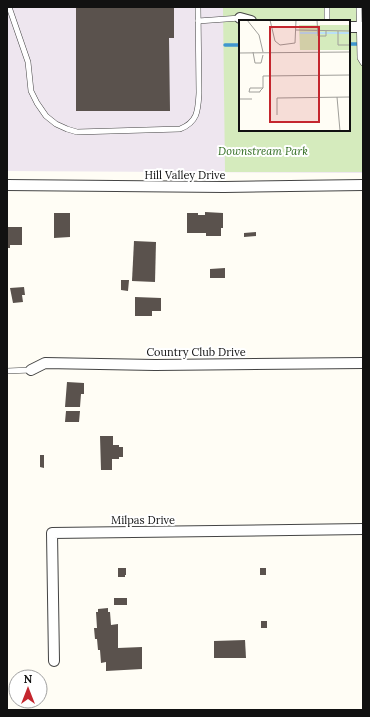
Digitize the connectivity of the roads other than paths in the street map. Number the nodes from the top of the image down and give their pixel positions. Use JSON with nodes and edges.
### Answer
{"nodes":[{"id":1,"x":9,"y":7,"type":"edge"},
{"id":2,"x":198,"y":7,"type":"edge"},
{"id":3,"x":327,"y":7,"type":"edge"},
{"id":4,"x":359,"y":7,"type":"edge"},
{"id":5,"x":240,"y":18,"type":"joint"},
{"id":6,"x":247,"y":20,"type":"edge"},
{"id":7,"x":327,"y":20,"type":"edge"},
{"id":8,"x":198,"y":21,"type":"junction"},
{"id":9,"x":350,"y":27,"type":"edge"},
{"id":10,"x":361,"y":27,"type":"edge"},
{"id":11,"x":363,"y":63,"type":"edge"},
{"id":12,"x":7,"y":185,"type":"edge"},
{"id":13,"x":363,"y":185,"type":"edge"},
{"id":14,"x":363,"y":363,"type":"edge"},
{"id":15,"x":31,"y":370,"type":"joint"},
{"id":16,"x":7,"y":371,"type":"edge"},
{"id":17,"x":363,"y":529,"type":"edge"},
{"id":18,"x":54,"y":662,"type":"dead end"}],
"edges":[{"from":1,"to":8,"type":"lane"},
{"from":2,"to":8,"type":"lane"},
{"from":3,"to":7,"type":"lane"},
{"from":4,"to":10,"type":"lane"},
{"from":5,"to":6,"type":"street"},
{"from":5,"to":8,"type":"lane"},
{"from":9,"to":10,"type":"street"},
{"from":10,"to":11,"type":"lane"},
{"from":12,"to":13,"type":"street","name":"Hill Valley Drive"},
{"from":14,"to":15,"type":"street","name":"Country Club Drive"},
{"from":15,"to":16,"type":"lane"},
{"from":17,"to":18,"type":"street","name":"Milpas Drive"}]}
